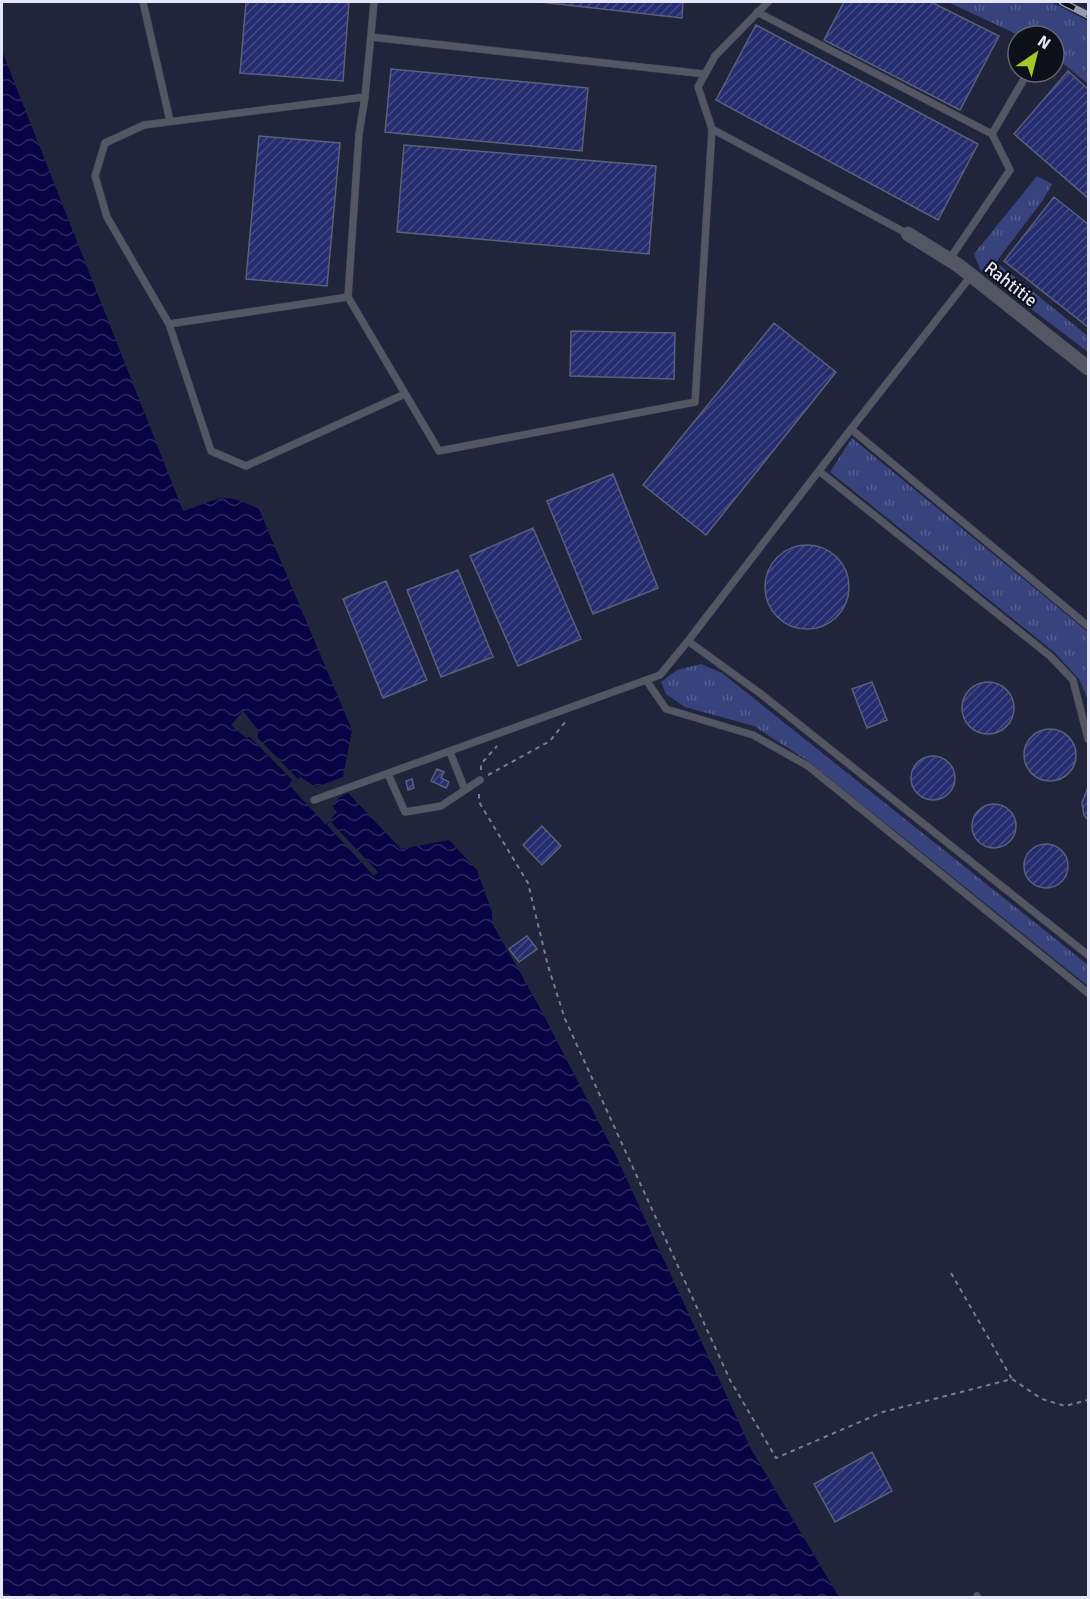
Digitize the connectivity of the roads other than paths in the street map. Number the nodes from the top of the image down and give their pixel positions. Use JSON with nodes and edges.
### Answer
{"nodes":[{"id":1,"x":143,"y":2,"type":"edge"},
{"id":2,"x":374,"y":2,"type":"edge"},
{"id":3,"x":768,"y":2,"type":"edge"},
{"id":4,"x":757,"y":12,"type":"junction"},
{"id":5,"x":370,"y":37,"type":"junction"},
{"id":6,"x":705,"y":74,"type":"junction"},
{"id":7,"x":1021,"y":84,"type":"edge"},
{"id":8,"x":365,"y":96,"type":"junction"},
{"id":9,"x":170,"y":122,"type":"junction"},
{"id":10,"x":712,"y":129,"type":"junction"},
{"id":11,"x":993,"y":134,"type":"junction"},
{"id":12,"x":908,"y":234,"type":"joint"},
{"id":13,"x":949,"y":260,"type":"junction"},
{"id":14,"x":971,"y":276,"type":"junction"},
{"id":15,"x":348,"y":297,"type":"junction"},
{"id":16,"x":169,"y":324,"type":"junction"},
{"id":17,"x":1089,"y":368,"type":"edge"},
{"id":18,"x":405,"y":394,"type":"junction"},
{"id":19,"x":851,"y":429,"type":"junction"},
{"id":20,"x":819,"y":471,"type":"junction"},
{"id":21,"x":1089,"y":626,"type":"edge"},
{"id":22,"x":688,"y":641,"type":"junction"},
{"id":23,"x":646,"y":680,"type":"junction"},
{"id":24,"x":1089,"y":739,"type":"edge"},
{"id":25,"x":450,"y":752,"type":"junction"},
{"id":26,"x":388,"y":774,"type":"junction"},
{"id":27,"x":480,"y":780,"type":"road end"},
{"id":28,"x":465,"y":790,"type":"junction"},
{"id":29,"x":314,"y":800,"type":"dead end"},
{"id":30,"x":1089,"y":955,"type":"edge"},
{"id":31,"x":1089,"y":993,"type":"edge"}],
"edges":[{"from":1,"to":9,"type":"lane"},
{"from":2,"to":5,"type":"lane"},
{"from":3,"to":4,"type":"lane"},
{"from":4,"to":6,"type":"lane"},
{"from":4,"to":11,"type":"lane"},
{"from":5,"to":6,"type":"lane"},
{"from":5,"to":8,"type":"lane"},
{"from":6,"to":10,"type":"lane"},
{"from":7,"to":11,"type":"lane"},
{"from":8,"to":9,"type":"lane"},
{"from":8,"to":15,"type":"lane"},
{"from":9,"to":16,"type":"lane"},
{"from":10,"to":12,"type":"lane"},
{"from":10,"to":18,"type":"lane"},
{"from":11,"to":13,"type":"lane"},
{"from":12,"to":13,"type":"street","name":"Rahtitie"},
{"from":13,"to":14,"type":"street","name":"Rahtitie"},
{"from":14,"to":17,"type":"street","name":"Rahtitie"},
{"from":14,"to":19,"type":"lane"},
{"from":15,"to":16,"type":"lane"},
{"from":15,"to":18,"type":"lane"},
{"from":16,"to":18,"type":"lane"},
{"from":19,"to":20,"type":"lane"},
{"from":19,"to":21,"type":"lane"},
{"from":20,"to":22,"type":"lane"},
{"from":20,"to":24,"type":"lane"},
{"from":22,"to":23,"type":"lane"},
{"from":22,"to":30,"type":"lane"},
{"from":23,"to":25,"type":"lane"},
{"from":23,"to":31,"type":"lane"},
{"from":25,"to":26,"type":"lane"},
{"from":25,"to":28,"type":"lane"},
{"from":26,"to":28,"type":"lane"},
{"from":26,"to":29,"type":"lane"},
{"from":27,"to":28,"type":"lane"}]}
